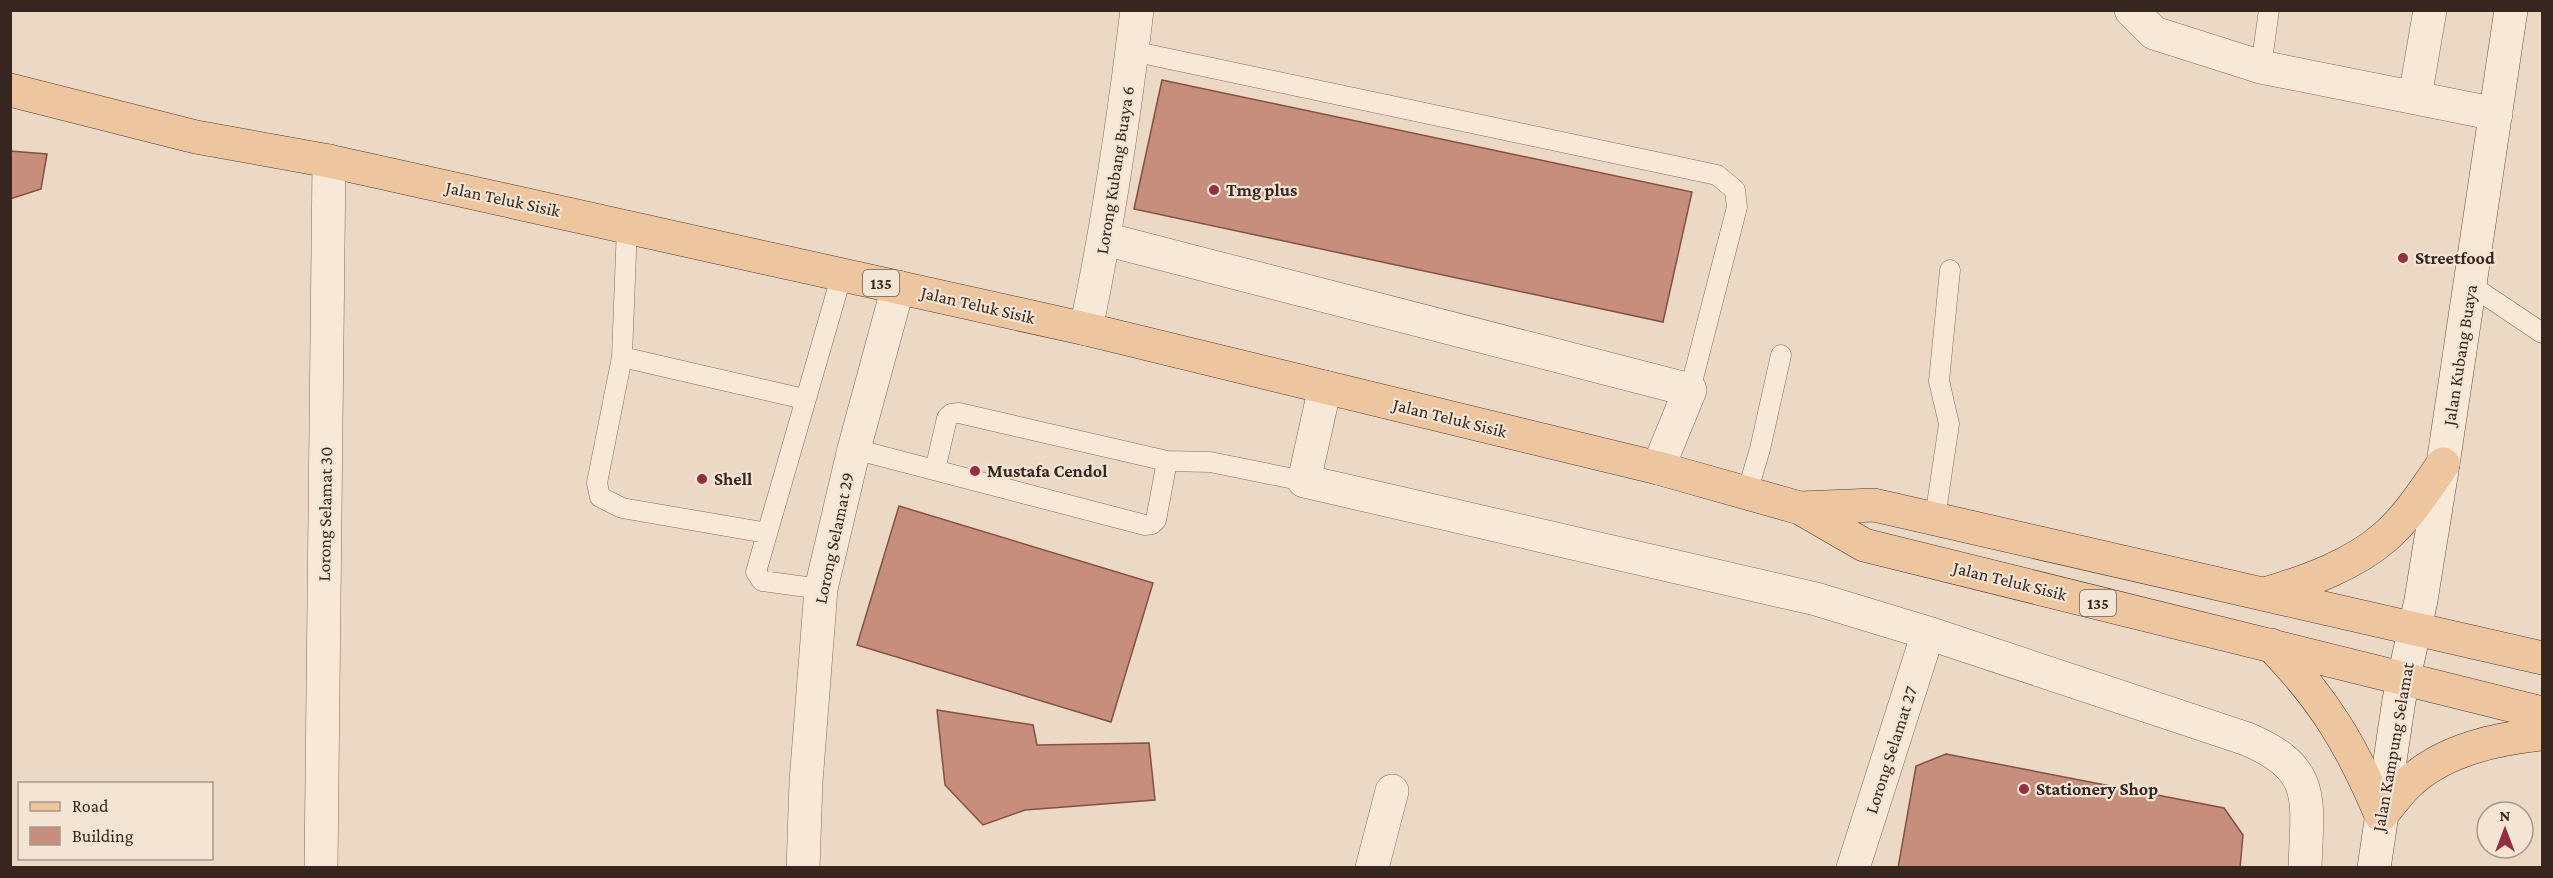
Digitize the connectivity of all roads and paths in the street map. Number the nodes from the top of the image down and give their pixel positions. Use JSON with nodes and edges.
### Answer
{"nodes":[{"id":1,"x":1137,"y":10,"type":"edge"},
{"id":2,"x":2131,"y":10,"type":"edge"},
{"id":3,"x":2269,"y":10,"type":"edge"},
{"id":4,"x":2430,"y":10,"type":"edge"},
{"id":5,"x":2511,"y":10,"type":"edge"},
{"id":6,"x":1132,"y":51,"type":"junction"},
{"id":7,"x":2261,"y":67,"type":"junction"},
{"id":8,"x":10,"y":90,"type":"edge"},
{"id":9,"x":2415,"y":97,"type":"junction"},
{"id":10,"x":2496,"y":114,"type":"junction"},
{"id":11,"x":328,"y":161,"type":"junction"},
{"id":12,"x":627,"y":226,"type":"junction"},
{"id":13,"x":1105,"y":239,"type":"junction"},
{"id":14,"x":1950,"y":270,"type":"dead end"},
{"id":15,"x":842,"y":274,"type":"junction"},
{"id":16,"x":2472,"y":286,"type":"junction"},
{"id":17,"x":898,"y":287,"type":"junction"},
{"id":18,"x":1086,"y":329,"type":"junction"},
{"id":19,"x":2542,"y":333,"type":"edge"},
{"id":20,"x":1780,"y":355,"type":"dead end"},
{"id":21,"x":622,"y":357,"type":"junction"},
{"id":22,"x":1325,"y":387,"type":"junction"},
{"id":23,"x":1690,"y":390,"type":"junction"},
{"id":24,"x":804,"y":399,"type":"junction"},
{"id":25,"x":854,"y":450,"type":"junction"},
{"id":26,"x":1167,"y":461,"type":"junction"},
{"id":27,"x":2443,"y":464,"type":"junction"},
{"id":28,"x":1658,"y":468,"type":"junction"},
{"id":29,"x":935,"y":470,"type":"junction"},
{"id":30,"x":1304,"y":481,"type":"junction"},
{"id":31,"x":1747,"y":493,"type":"junction"},
{"id":32,"x":1800,"y":508,"type":"junction"},
{"id":33,"x":1935,"y":518,"type":"junction"},
{"id":34,"x":767,"y":533,"type":"junction"},
{"id":35,"x":821,"y":589,"type":"junction"},
{"id":36,"x":2268,"y":593,"type":"junction"},
{"id":37,"x":2415,"y":628,"type":"junction"},
{"id":38,"x":1928,"y":633,"type":"junction"},
{"id":39,"x":2271,"y":645,"type":"junction"},
{"id":40,"x":2542,"y":658,"type":"edge"},
{"id":41,"x":2403,"y":679,"type":"junction"},
{"id":42,"x":2542,"y":713,"type":"edge"},
{"id":43,"x":2542,"y":734,"type":"edge"},
{"id":44,"x":1392,"y":791,"type":"dead end"},
{"id":45,"x":2381,"y":815,"type":"junction"},
{"id":46,"x":321,"y":867,"type":"edge"},
{"id":47,"x":803,"y":867,"type":"edge"},
{"id":48,"x":1372,"y":867,"type":"edge"},
{"id":49,"x":1853,"y":867,"type":"edge"},
{"id":50,"x":2304,"y":867,"type":"edge"},
{"id":51,"x":2374,"y":867,"type":"edge"}],
"edges":[{"from":1,"to":6,"type":"street","name":"Lorong Kubang Buaya 6"},
{"from":2,"to":7,"type":"street"},
{"from":3,"to":7,"type":"lane"},
{"from":4,"to":9,"type":"street"},
{"from":5,"to":10,"type":"street","name":"Jalan Kubang Buaya"},
{"from":6,"to":13,"type":"street","name":"Lorong Kubang Buaya 6"},
{"from":6,"to":23,"type":"lane"},
{"from":7,"to":9,"type":"street"},
{"from":8,"to":11,"type":"main road","name":"Jalan Teluk Sisik","number":"135"},
{"from":9,"to":10,"type":"street"},
{"from":10,"to":16,"type":"street","name":"Jalan Kubang Buaya"},
{"from":11,"to":12,"type":"main road","name":"Jalan Teluk Sisik","number":"135"},
{"from":11,"to":46,"type":"street","name":"Lorong Selamat 30"},
{"from":12,"to":15,"type":"main road","name":"Jalan Teluk Sisik","number":"135"},
{"from":12,"to":21,"type":"lane"},
{"from":13,"to":18,"type":"street","name":"Lorong Kubang Buaya 6"},
{"from":13,"to":23,"type":"street"},
{"from":14,"to":33,"type":"lane"},
{"from":15,"to":17,"type":"main road","name":"Jalan Teluk Sisik","number":"135"},
{"from":15,"to":24,"type":"lane"},
{"from":16,"to":19,"type":"lane"},
{"from":16,"to":27,"type":"street","name":"Jalan Kubang Buaya"},
{"from":17,"to":18,"type":"main road","name":"Jalan Teluk Sisik","number":"135"},
{"from":17,"to":25,"type":"street","name":"Lorong Selamat 29"},
{"from":18,"to":22,"type":"main road","name":"Jalan Teluk Sisik","number":"135"},
{"from":20,"to":31,"type":"lane"},
{"from":21,"to":24,"type":"lane"},
{"from":21,"to":34,"type":"lane"},
{"from":22,"to":28,"type":"main road","name":"Jalan Teluk Sisik","number":"135"},
{"from":22,"to":30,"type":"street"},
{"from":23,"to":28,"type":"street"},
{"from":24,"to":34,"type":"lane"},
{"from":25,"to":29,"type":"lane"},
{"from":25,"to":35,"type":"street","name":"Lorong Selamat 29"},
{"from":26,"to":29,"type":"lane"},
{"from":26,"to":29,"type":"lane"},
{"from":26,"to":30,"type":"lane"},
{"from":27,"to":36,"type":"main road"},
{"from":27,"to":37,"type":"street","name":"Jalan Kubang Buaya"},
{"from":28,"to":31,"type":"main road","name":"Jalan Teluk Sisik","number":"135"},
{"from":30,"to":38,"type":"street"},
{"from":31,"to":32,"type":"main road","name":"Jalan Teluk Sisik","number":"135"},
{"from":32,"to":33,"type":"main road","name":"Jalan Teluk Sisik","number":"135"},
{"from":32,"to":39,"type":"main road","name":"Jalan Teluk Sisik","number":"135"},
{"from":33,"to":36,"type":"main road","name":"Jalan Teluk Sisik","number":"135"},
{"from":34,"to":35,"type":"lane"},
{"from":35,"to":47,"type":"street","name":"Lorong Selamat 29"},
{"from":36,"to":37,"type":"main road","name":"Jalan Teluk Sisik","number":"135"},
{"from":37,"to":40,"type":"main road","number":"135"},
{"from":37,"to":41,"type":"street","name":"Jalan Kampung Selamat"},
{"from":38,"to":49,"type":"street","name":"Lorong Selamat 27"},
{"from":38,"to":50,"type":"street"},
{"from":39,"to":41,"type":"main road","name":"Jalan Teluk Sisik","number":"135"},
{"from":39,"to":45,"type":"main road"},
{"from":41,"to":42,"type":"main road","number":"135"},
{"from":41,"to":45,"type":"street","name":"Jalan Kampung Selamat"},
{"from":43,"to":45,"type":"main road"},
{"from":44,"to":48,"type":"street"},
{"from":45,"to":51,"type":"street","name":"Jalan Kampung Selamat"}]}
